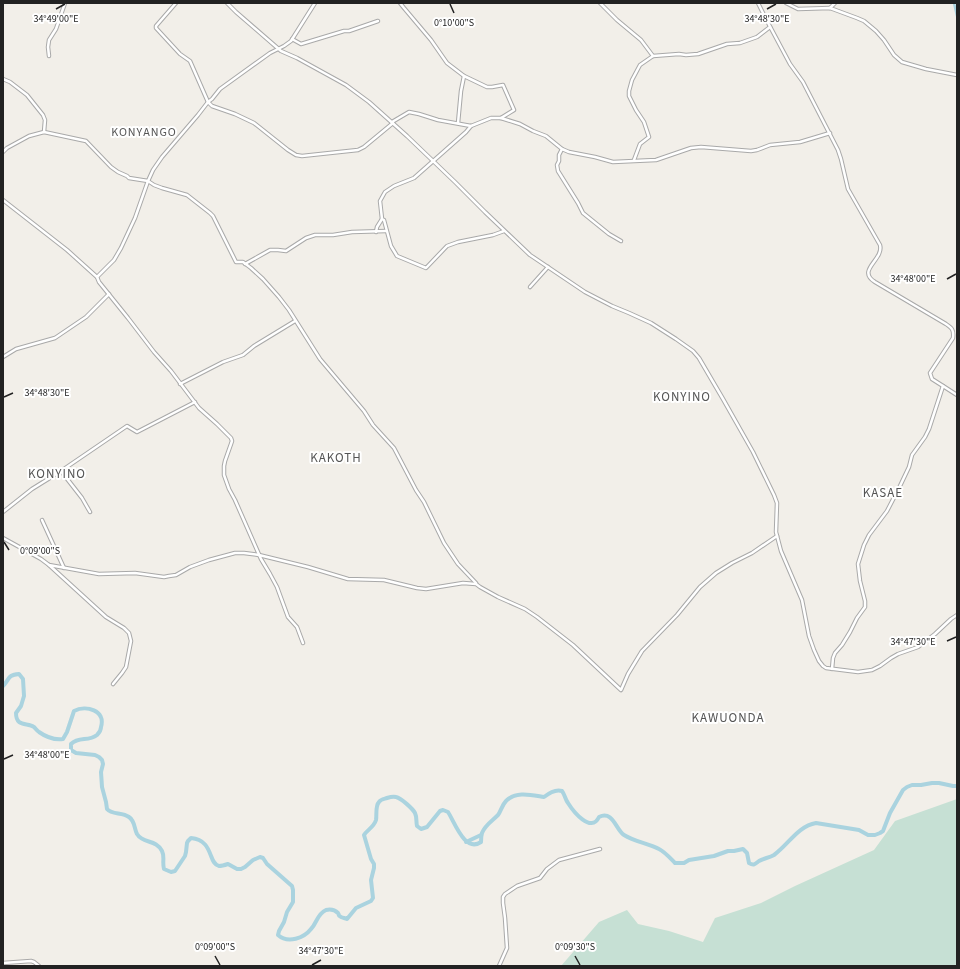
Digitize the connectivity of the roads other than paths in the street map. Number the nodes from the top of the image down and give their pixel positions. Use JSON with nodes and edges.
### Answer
{"nodes":[{"id":1,"x":65,"y":3,"type":"edge"},
{"id":2,"x":176,"y":3,"type":"edge"},
{"id":3,"x":227,"y":3,"type":"edge"},
{"id":4,"x":315,"y":3,"type":"edge"},
{"id":5,"x":400,"y":3,"type":"edge"},
{"id":6,"x":600,"y":3,"type":"edge"},
{"id":7,"x":758,"y":3,"type":"edge"},
{"id":8,"x":786,"y":3,"type":"edge"},
{"id":9,"x":835,"y":3,"type":"edge"},
{"id":10,"x":830,"y":8,"type":"junction"},
{"id":11,"x":378,"y":21,"type":"dead end"},
{"id":12,"x":770,"y":27,"type":"junction"},
{"id":13,"x":292,"y":39,"type":"junction"},
{"id":14,"x":278,"y":48,"type":"junction"},
{"id":15,"x":49,"y":56,"type":"dead end"},
{"id":16,"x":653,"y":56,"type":"junction"},
{"id":17,"x":957,"y":75,"type":"edge"},
{"id":18,"x":464,"y":76,"type":"junction"},
{"id":19,"x":3,"y":79,"type":"edge"},
{"id":20,"x":208,"y":102,"type":"junction"},
{"id":21,"x":501,"y":118,"type":"junction"},
{"id":22,"x":392,"y":123,"type":"junction"},
{"id":23,"x":458,"y":123,"type":"junction"},
{"id":24,"x":471,"y":126,"type":"junction"},
{"id":25,"x":44,"y":132,"type":"junction"},
{"id":26,"x":830,"y":133,"type":"junction"},
{"id":27,"x":562,"y":149,"type":"junction"},
{"id":28,"x":3,"y":152,"type":"edge"},
{"id":29,"x":634,"y":160,"type":"junction"},
{"id":30,"x":434,"y":161,"type":"junction"},
{"id":31,"x":148,"y":181,"type":"junction"},
{"id":32,"x":3,"y":200,"type":"edge"},
{"id":33,"x":382,"y":219,"type":"junction"},
{"id":34,"x":386,"y":231,"type":"junction"},
{"id":35,"x":504,"y":231,"type":"junction"},
{"id":36,"x":376,"y":232,"type":"junction"},
{"id":37,"x":621,"y":241,"type":"dead end"},
{"id":38,"x":245,"y":264,"type":"junction"},
{"id":39,"x":548,"y":267,"type":"junction"},
{"id":40,"x":97,"y":277,"type":"junction"},
{"id":41,"x":530,"y":287,"type":"dead end"},
{"id":42,"x":109,"y":294,"type":"junction"},
{"id":43,"x":296,"y":321,"type":"junction"},
{"id":44,"x":3,"y":357,"type":"edge"},
{"id":45,"x":180,"y":384,"type":"junction"},
{"id":46,"x":943,"y":386,"type":"junction"},
{"id":47,"x":957,"y":395,"type":"edge"},
{"id":48,"x":195,"y":402,"type":"junction"},
{"id":49,"x":61,"y":471,"type":"junction"},
{"id":50,"x":3,"y":512,"type":"edge"},
{"id":51,"x":90,"y":512,"type":"dead end"},
{"id":52,"x":42,"y":520,"type":"dead end"},
{"id":53,"x":777,"y":536,"type":"junction"},
{"id":54,"x":3,"y":538,"type":"edge"},
{"id":55,"x":259,"y":555,"type":"junction"},
{"id":56,"x":49,"y":565,"type":"junction"},
{"id":57,"x":64,"y":568,"type":"junction"},
{"id":58,"x":476,"y":584,"type":"junction"},
{"id":59,"x":957,"y":615,"type":"edge"},
{"id":60,"x":303,"y":643,"type":"dead end"},
{"id":61,"x":832,"y":670,"type":"junction"},
{"id":62,"x":113,"y":684,"type":"dead end"},
{"id":63,"x":600,"y":849,"type":"dead end"},
{"id":64,"x":3,"y":963,"type":"edge"},
{"id":65,"x":38,"y":966,"type":"edge"},
{"id":66,"x":499,"y":966,"type":"edge"}],
"edges":[{"from":1,"to":15,"type":"street"},
{"from":2,"to":20,"type":"street"},
{"from":3,"to":14,"type":"street"},
{"from":4,"to":13,"type":"street"},
{"from":5,"to":18,"type":"street"},
{"from":6,"to":16,"type":"street"},
{"from":7,"to":12,"type":"street"},
{"from":8,"to":10,"type":"street"},
{"from":9,"to":10,"type":"street"},
{"from":10,"to":17,"type":"street"},
{"from":11,"to":13,"type":"street"},
{"from":12,"to":16,"type":"street"},
{"from":12,"to":26,"type":"street"},
{"from":13,"to":14,"type":"street"},
{"from":14,"to":20,"type":"street"},
{"from":14,"to":22,"type":"street"},
{"from":16,"to":29,"type":"street"},
{"from":18,"to":21,"type":"street"},
{"from":18,"to":23,"type":"street"},
{"from":19,"to":25,"type":"street"},
{"from":20,"to":22,"type":"street"},
{"from":20,"to":31,"type":"street"},
{"from":21,"to":24,"type":"street"},
{"from":21,"to":27,"type":"street"},
{"from":22,"to":23,"type":"street"},
{"from":22,"to":30,"type":"street"},
{"from":23,"to":24,"type":"street"},
{"from":24,"to":30,"type":"street"},
{"from":25,"to":28,"type":"street"},
{"from":25,"to":31,"type":"street"},
{"from":26,"to":29,"type":"street"},
{"from":26,"to":46,"type":"street"},
{"from":27,"to":29,"type":"street"},
{"from":27,"to":37,"type":"street"},
{"from":30,"to":33,"type":"street"},
{"from":30,"to":35,"type":"street"},
{"from":31,"to":38,"type":"street"},
{"from":31,"to":40,"type":"street"},
{"from":32,"to":40,"type":"street"},
{"from":33,"to":34,"type":"street"},
{"from":33,"to":36,"type":"street"},
{"from":34,"to":35,"type":"street"},
{"from":34,"to":36,"type":"street"},
{"from":35,"to":39,"type":"street"},
{"from":36,"to":38,"type":"street"},
{"from":38,"to":43,"type":"street"},
{"from":39,"to":41,"type":"street"},
{"from":39,"to":53,"type":"street"},
{"from":40,"to":42,"type":"street"},
{"from":42,"to":44,"type":"street"},
{"from":42,"to":45,"type":"street"},
{"from":43,"to":45,"type":"street"},
{"from":43,"to":58,"type":"street"},
{"from":45,"to":48,"type":"street"},
{"from":46,"to":47,"type":"street"},
{"from":46,"to":61,"type":"street"},
{"from":48,"to":49,"type":"street"},
{"from":48,"to":55,"type":"street"},
{"from":49,"to":50,"type":"street"},
{"from":49,"to":51,"type":"street"},
{"from":52,"to":57,"type":"street"},
{"from":53,"to":58,"type":"street"},
{"from":53,"to":61,"type":"street"},
{"from":54,"to":56,"type":"street"},
{"from":55,"to":57,"type":"street"},
{"from":55,"to":58,"type":"street"},
{"from":55,"to":60,"type":"street"},
{"from":56,"to":57,"type":"street"},
{"from":56,"to":62,"type":"street"},
{"from":59,"to":61,"type":"street"},
{"from":63,"to":66,"type":"street"},
{"from":64,"to":65,"type":"street"}]}
